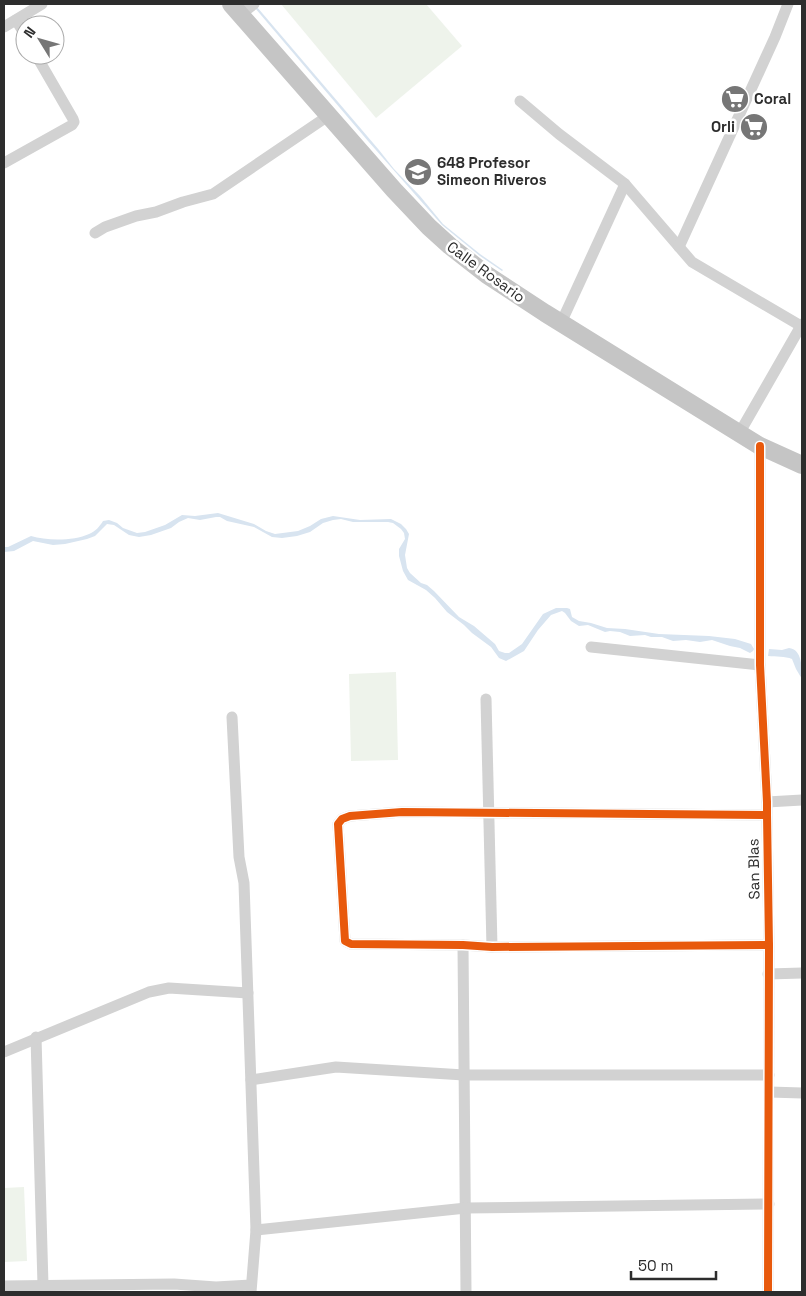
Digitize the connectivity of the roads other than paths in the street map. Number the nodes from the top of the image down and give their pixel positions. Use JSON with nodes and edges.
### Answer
{"nodes":[{"id":1,"x":42,"y":4,"type":"edge"},
{"id":2,"x":788,"y":4,"type":"edge"},
{"id":3,"x":242,"y":7,"type":"edge"},
{"id":4,"x":24,"y":15,"type":"edge"},
{"id":5,"x":15,"y":21,"type":"edge"},
{"id":6,"x":4,"y":27,"type":"edge"},
{"id":7,"x":42,"y":65,"type":"edge"},
{"id":8,"x":520,"y":101,"type":"dead end"},
{"id":9,"x":328,"y":116,"type":"junction"},
{"id":10,"x":4,"y":163,"type":"edge"},
{"id":11,"x":625,"y":184,"type":"junction"},
{"id":12,"x":95,"y":233,"type":"dead end"},
{"id":13,"x":679,"y":247,"type":"junction"},
{"id":14,"x":560,"y":323,"type":"junction"},
{"id":15,"x":802,"y":325,"type":"edge"},
{"id":16,"x":740,"y":432,"type":"junction"},
{"id":17,"x":760,"y":446,"type":"junction"},
{"id":18,"x":802,"y":466,"type":"edge"},
{"id":19,"x":591,"y":647,"type":"dead end"},
{"id":20,"x":760,"y":665,"type":"junction"},
{"id":21,"x":486,"y":699,"type":"dead end"},
{"id":22,"x":232,"y":717,"type":"dead end"},
{"id":23,"x":802,"y":800,"type":"edge"},
{"id":24,"x":767,"y":802,"type":"junction"},
{"id":25,"x":489,"y":813,"type":"junction"},
{"id":26,"x":766,"y":815,"type":"junction"},
{"id":27,"x":463,"y":945,"type":"junction"},
{"id":28,"x":769,"y":945,"type":"junction"},
{"id":29,"x":492,"y":947,"type":"junction"},
{"id":30,"x":802,"y":973,"type":"edge"},
{"id":31,"x":768,"y":974,"type":"junction"},
{"id":32,"x":248,"y":993,"type":"junction"},
{"id":33,"x":36,"y":1037,"type":"junction"},
{"id":34,"x":4,"y":1052,"type":"edge"},
{"id":35,"x":464,"y":1075,"type":"junction"},
{"id":36,"x":769,"y":1075,"type":"junction"},
{"id":37,"x":251,"y":1080,"type":"junction"},
{"id":38,"x":769,"y":1092,"type":"junction"},
{"id":39,"x":802,"y":1093,"type":"edge"},
{"id":40,"x":769,"y":1204,"type":"junction"},
{"id":41,"x":466,"y":1208,"type":"junction"},
{"id":42,"x":256,"y":1230,"type":"junction"},
{"id":43,"x":4,"y":1286,"type":"edge"},
{"id":44,"x":51,"y":1287,"type":"edge"},
{"id":45,"x":251,"y":1289,"type":"edge"},
{"id":46,"x":466,"y":1292,"type":"edge"},
{"id":47,"x":768,"y":1292,"type":"edge"}],
"edges":[{"from":1,"to":4,"type":"street"},
{"from":2,"to":13,"type":"street"},
{"from":3,"to":9,"type":"main road","name":"Calle Rosario"},
{"from":5,"to":6,"type":"street"},
{"from":7,"to":10,"type":"street"},
{"from":8,"to":11,"type":"street"},
{"from":9,"to":12,"type":"street"},
{"from":9,"to":14,"type":"main road","name":"Calle Rosario"},
{"from":11,"to":13,"type":"street"},
{"from":11,"to":14,"type":"street"},
{"from":13,"to":15,"type":"street"},
{"from":14,"to":16,"type":"main road","name":"Calle Rosario"},
{"from":15,"to":16,"type":"street"},
{"from":16,"to":17,"type":"main road","name":"Calle Rosario"},
{"from":17,"to":18,"type":"main road","name":"Calle Rosario"},
{"from":17,"to":20,"type":"street","name":"San Blas"},
{"from":19,"to":20,"type":"street"},
{"from":20,"to":24,"type":"street","name":"San Blas"},
{"from":21,"to":25,"type":"street"},
{"from":22,"to":32,"type":"street"},
{"from":23,"to":24,"type":"street"},
{"from":24,"to":26,"type":"street","name":"San Blas"},
{"from":25,"to":26,"type":"street"},
{"from":25,"to":27,"type":"street"},
{"from":25,"to":29,"type":"street"},
{"from":26,"to":28,"type":"street","name":"San Blas"},
{"from":27,"to":29,"type":"street"},
{"from":27,"to":35,"type":"street"},
{"from":28,"to":29,"type":"street"},
{"from":28,"to":31,"type":"street","name":"San Blas"},
{"from":30,"to":31,"type":"street"},
{"from":31,"to":36,"type":"street","name":"San Blas"},
{"from":32,"to":33,"type":"street"},
{"from":32,"to":37,"type":"street"},
{"from":33,"to":34,"type":"street"},
{"from":33,"to":44,"type":"street"},
{"from":35,"to":36,"type":"street"},
{"from":35,"to":37,"type":"street"},
{"from":35,"to":41,"type":"street"},
{"from":36,"to":38,"type":"street","name":"San Blas"},
{"from":37,"to":42,"type":"street"},
{"from":38,"to":39,"type":"street"},
{"from":38,"to":40,"type":"street","name":"San Blas"},
{"from":40,"to":41,"type":"street"},
{"from":40,"to":47,"type":"street","name":"San Blas"},
{"from":41,"to":42,"type":"street"},
{"from":41,"to":46,"type":"street"},
{"from":42,"to":45,"type":"street"},
{"from":43,"to":44,"type":"street"},
{"from":44,"to":45,"type":"street"}]}
